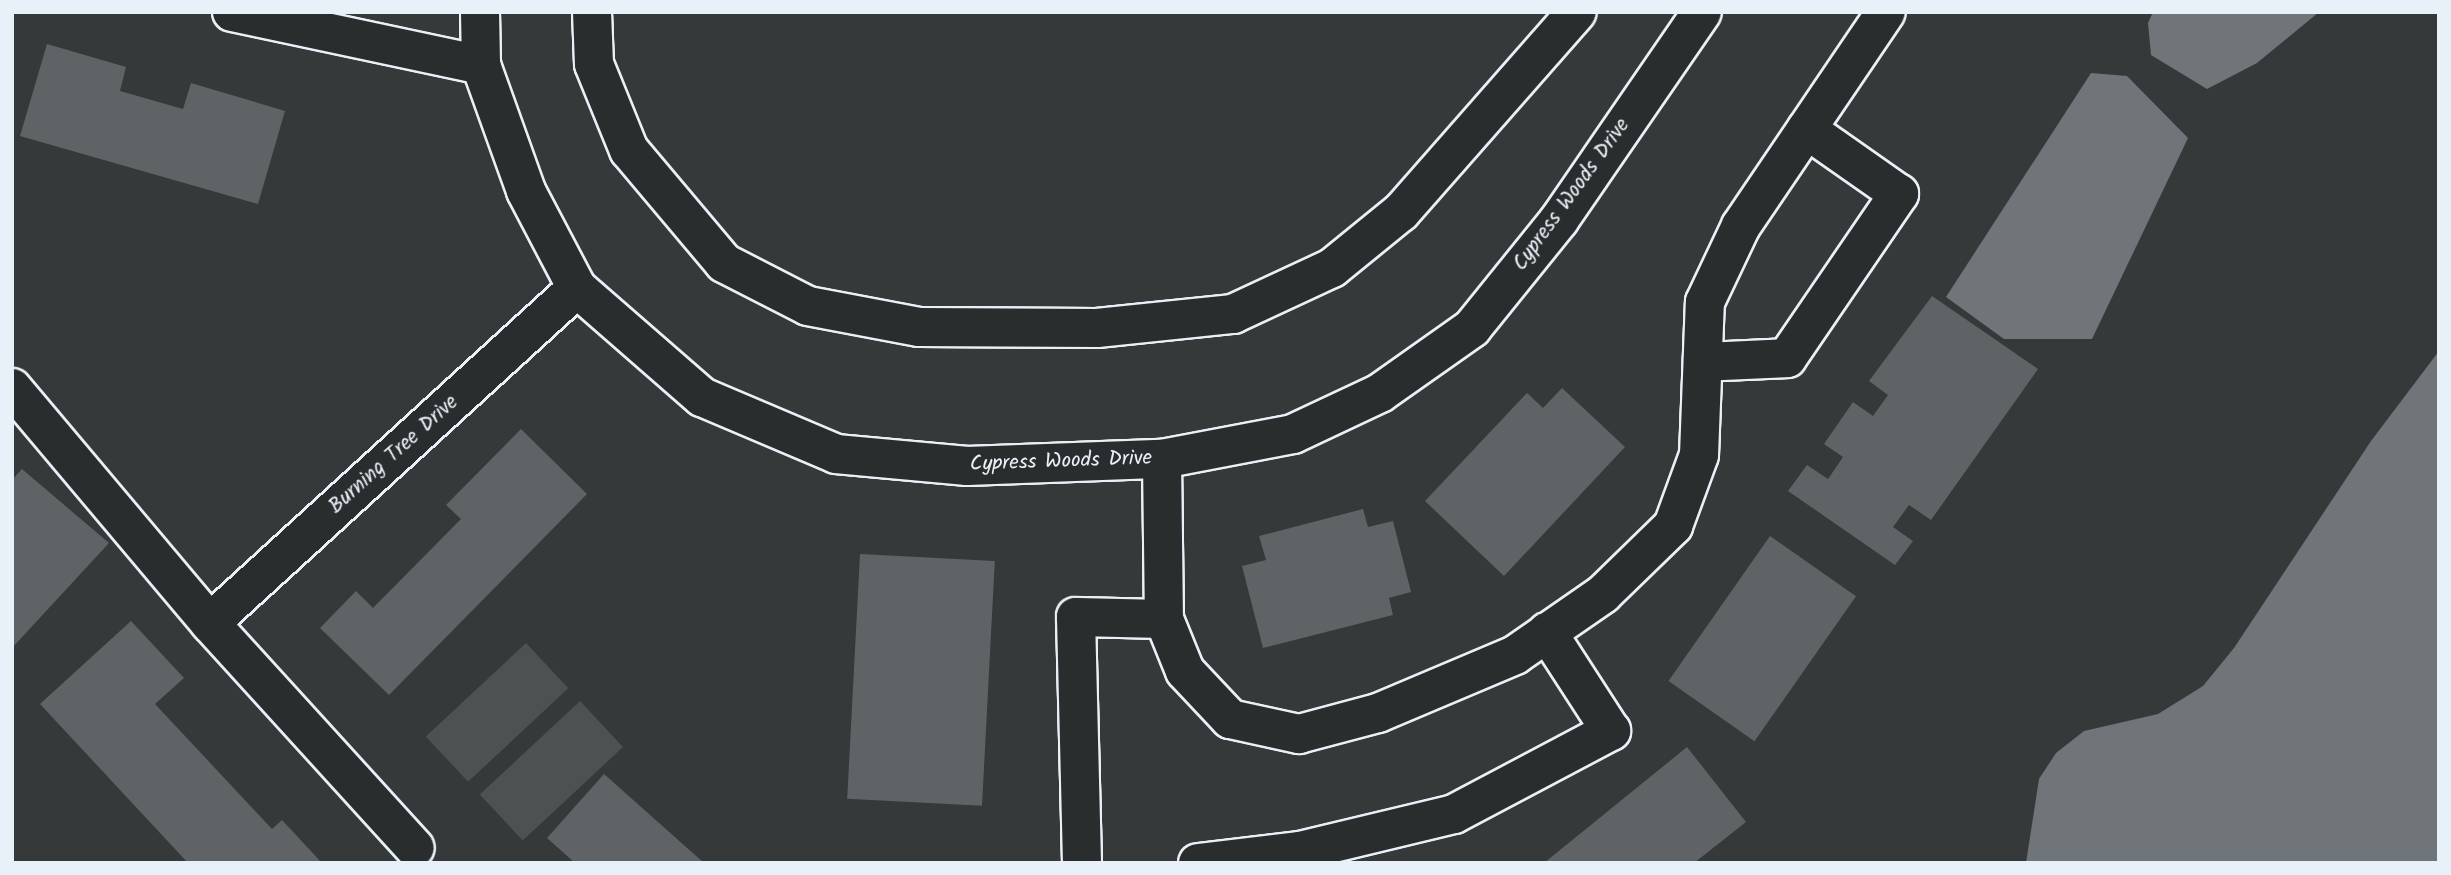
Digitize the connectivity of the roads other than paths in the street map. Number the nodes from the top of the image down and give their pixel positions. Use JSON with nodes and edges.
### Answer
{"nodes":[{"id":1,"x":232,"y":12,"type":"edge"},
{"id":2,"x":480,"y":12,"type":"edge"},
{"id":3,"x":592,"y":12,"type":"edge"},
{"id":4,"x":1577,"y":12,"type":"edge"},
{"id":5,"x":1702,"y":12,"type":"edge"},
{"id":6,"x":1886,"y":12,"type":"edge"},
{"id":7,"x":481,"y":65,"type":"junction"},
{"id":8,"x":1806,"y":129,"type":"junction"},
{"id":9,"x":577,"y":288,"type":"junction"},
{"id":10,"x":1703,"y":362,"type":"junction"},
{"id":11,"x":12,"y":388,"type":"edge"},
{"id":12,"x":1162,"y":459,"type":"junction"},
{"id":13,"x":1164,"y":618,"type":"junction"},
{"id":14,"x":210,"y":623,"type":"junction"},
{"id":15,"x":1547,"y":632,"type":"junction"},
{"id":16,"x":415,"y":848,"type":"dead end"},
{"id":17,"x":1083,"y":863,"type":"edge"},
{"id":18,"x":1198,"y":863,"type":"edge"}],
"edges":[{"from":1,"to":7,"type":"street"},
{"from":2,"to":7,"type":"street","name":"Cypress Woods Drive"},
{"from":3,"to":4,"type":"street"},
{"from":5,"to":12,"type":"street","name":"Cypress Woods Drive"},
{"from":6,"to":8,"type":"street"},
{"from":7,"to":9,"type":"street","name":"Cypress Woods Drive"},
{"from":8,"to":10,"type":"street"},
{"from":8,"to":10,"type":"street"},
{"from":9,"to":12,"type":"street","name":"Cypress Woods Drive"},
{"from":9,"to":14,"type":"street","name":"Burning Tree Drive"},
{"from":10,"to":15,"type":"street"},
{"from":11,"to":14,"type":"street"},
{"from":12,"to":13,"type":"street"},
{"from":13,"to":15,"type":"street"},
{"from":13,"to":17,"type":"street"},
{"from":14,"to":16,"type":"street"},
{"from":15,"to":18,"type":"street"}]}
